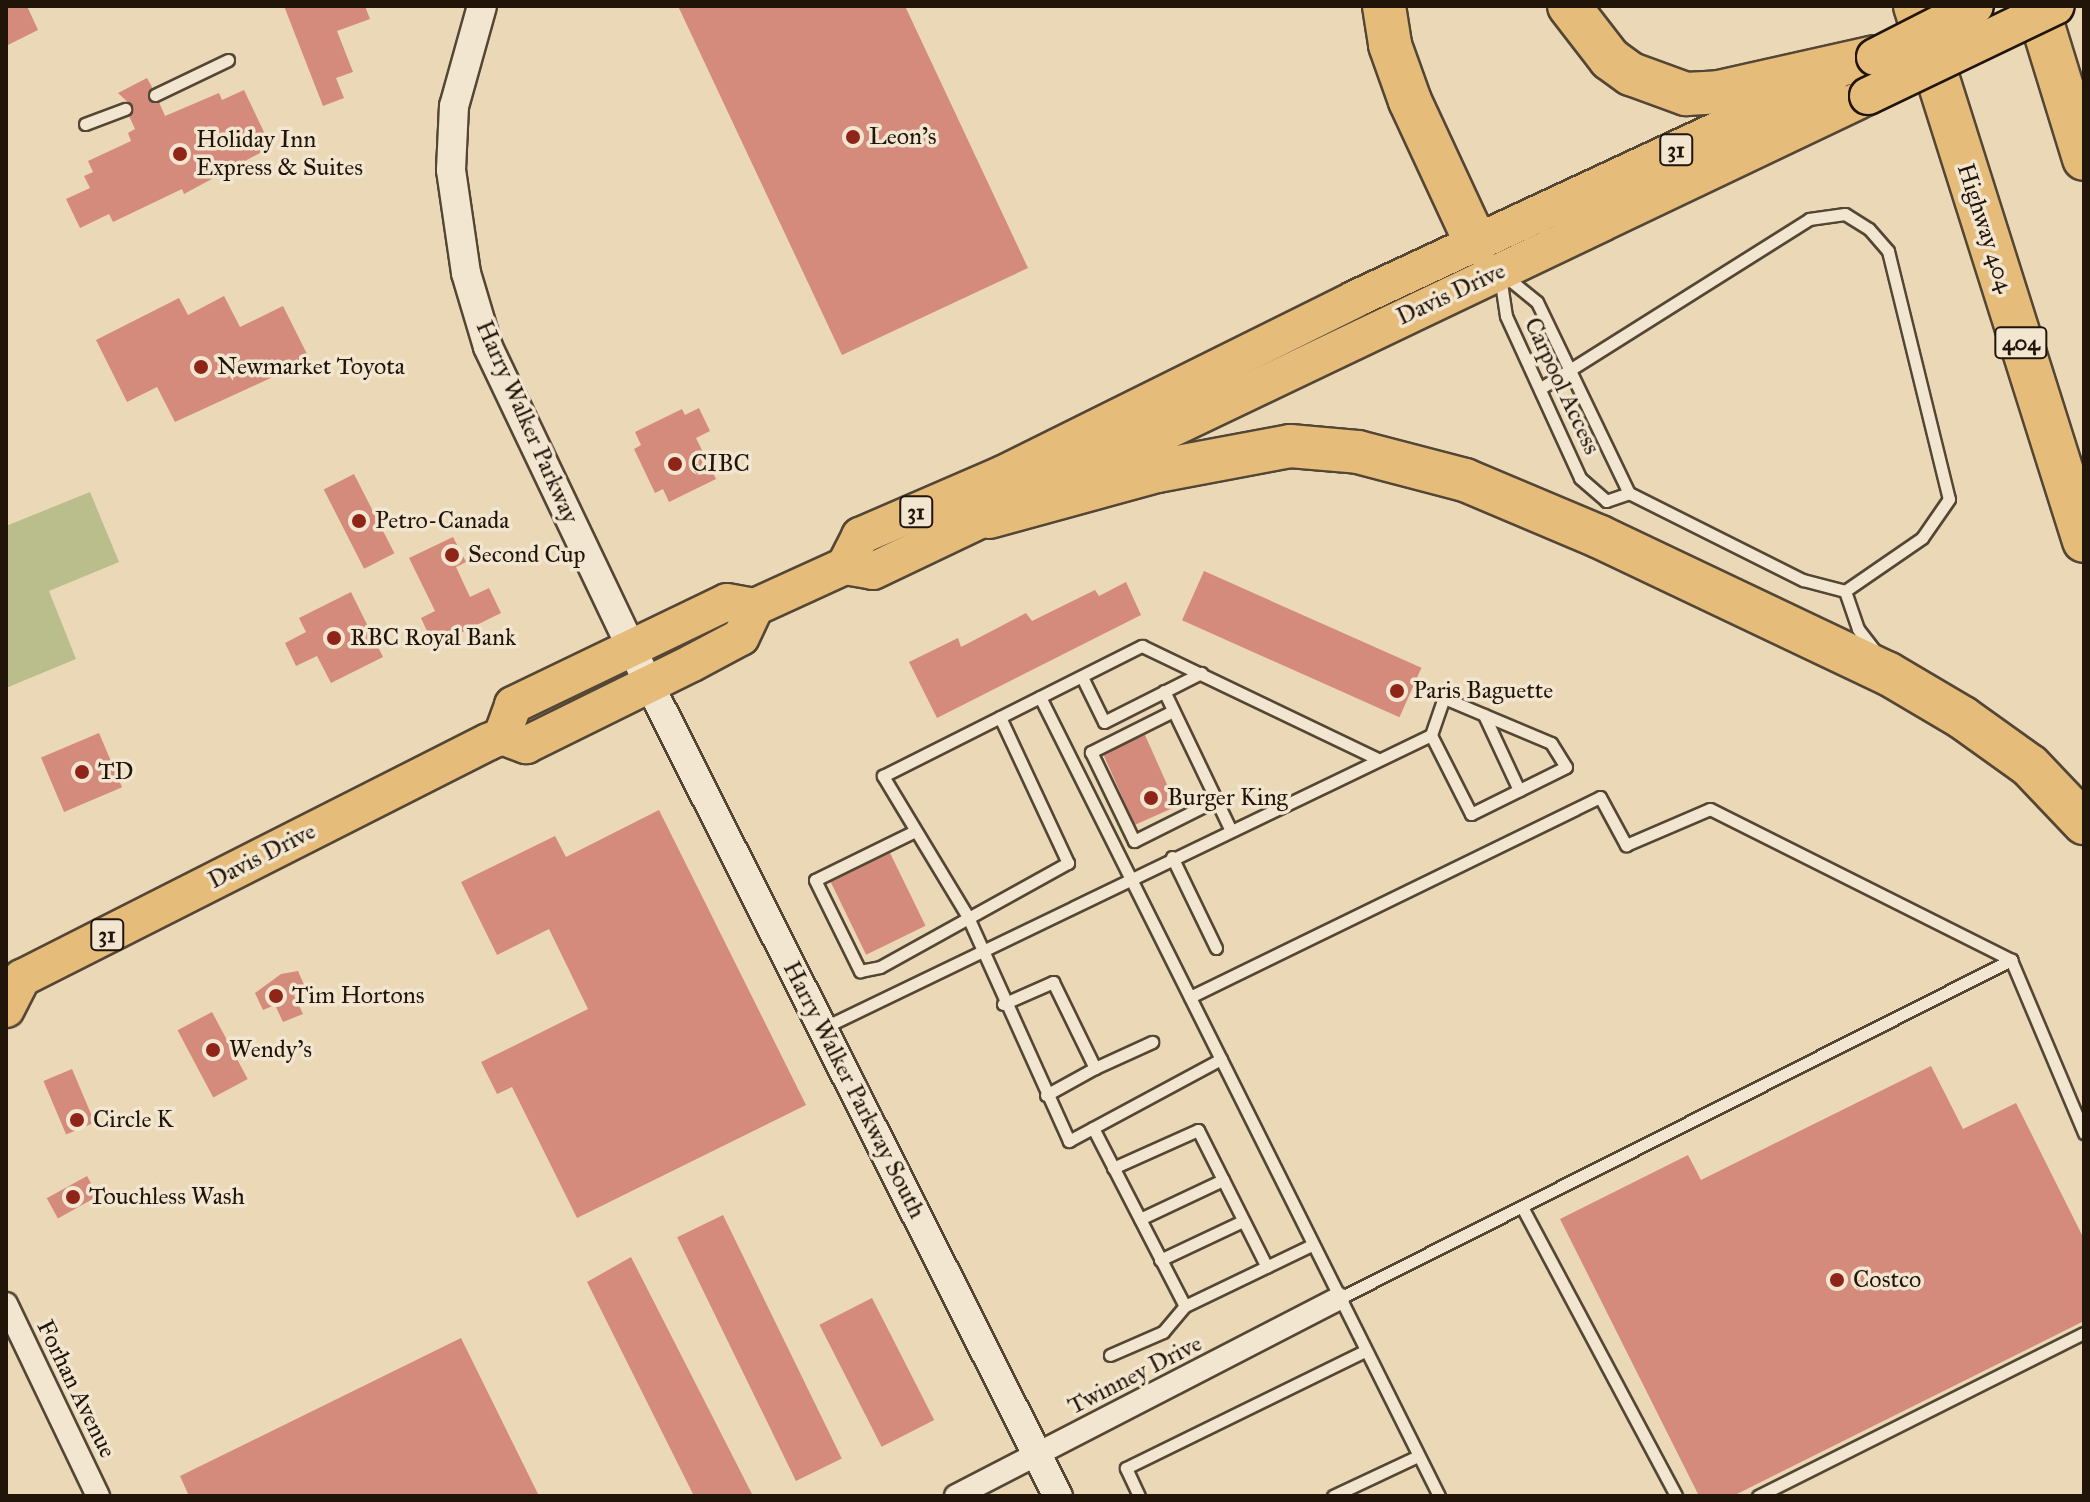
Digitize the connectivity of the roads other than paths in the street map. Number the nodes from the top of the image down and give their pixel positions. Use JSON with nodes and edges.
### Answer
{"nodes":[{"id":1,"x":482,"y":6,"type":"edge"},
{"id":2,"x":1384,"y":6,"type":"edge"},
{"id":3,"x":1569,"y":6,"type":"edge"},
{"id":4,"x":1893,"y":6,"type":"edge"},
{"id":5,"x":1915,"y":6,"type":"edge"},
{"id":6,"x":1975,"y":6,"type":"edge"},
{"id":7,"x":2037,"y":6,"type":"edge"},
{"id":8,"x":2056,"y":6,"type":"edge"},
{"id":9,"x":2062,"y":6,"type":"edge"},
{"id":10,"x":2084,"y":59,"type":"edge"},
{"id":11,"x":228,"y":60,"type":"dead end"},
{"id":12,"x":1872,"y":76,"type":"junction"},
{"id":13,"x":155,"y":95,"type":"dead end"},
{"id":14,"x":125,"y":109,"type":"dead end"},
{"id":15,"x":85,"y":124,"type":"dead end"},
{"id":16,"x":1958,"y":144,"type":"junction"},
{"id":17,"x":2084,"y":159,"type":"edge"},
{"id":18,"x":1488,"y":257,"type":"junction"},
{"id":19,"x":1571,"y":373,"type":"junction"},
{"id":20,"x":1541,"y":388,"type":"junction"},
{"id":21,"x":1629,"y":493,"type":"junction"},
{"id":22,"x":989,"y":517,"type":"junction"},
{"id":23,"x":2084,"y":541,"type":"edge"},
{"id":24,"x":845,"y":566,"type":"junction"},
{"id":25,"x":1845,"y":591,"type":"junction"},
{"id":26,"x":755,"y":607,"type":"junction"},
{"id":27,"x":632,"y":647,"type":"junction"},
{"id":28,"x":1201,"y":673,"type":"junction"},
{"id":29,"x":1887,"y":673,"type":"junction"},
{"id":30,"x":1082,"y":677,"type":"junction"},
{"id":31,"x":649,"y":684,"type":"junction"},
{"id":32,"x":1164,"y":691,"type":"junction"},
{"id":33,"x":1040,"y":697,"type":"junction"},
{"id":34,"x":1173,"y":711,"type":"junction"},
{"id":35,"x":1484,"y":715,"type":"junction"},
{"id":36,"x":1000,"y":717,"type":"junction"},
{"id":37,"x":1431,"y":735,"type":"junction"},
{"id":38,"x":502,"y":736,"type":"junction"},
{"id":39,"x":1376,"y":758,"type":"junction"},
{"id":40,"x":1519,"y":790,"type":"junction"},
{"id":41,"x":1216,"y":800,"type":"junction"},
{"id":42,"x":2084,"y":823,"type":"edge"},
{"id":43,"x":1230,"y":829,"type":"junction"},
{"id":44,"x":913,"y":832,"type":"junction"},
{"id":45,"x":1172,"y":857,"type":"junction"},
{"id":46,"x":1131,"y":877,"type":"junction"},
{"id":47,"x":968,"y":917,"type":"junction"},
{"id":48,"x":1216,"y":948,"type":"dead end"},
{"id":49,"x":983,"y":950,"type":"junction"},
{"id":50,"x":2011,"y":960,"type":"junction"},
{"id":51,"x":11,"y":987,"type":"edge"},
{"id":52,"x":1190,"y":997,"type":"junction"},
{"id":53,"x":1003,"y":1004,"type":"junction"},
{"id":54,"x":823,"y":1029,"type":"junction"},
{"id":55,"x":1152,"y":1042,"type":"dead end"},
{"id":56,"x":1221,"y":1059,"type":"junction"},
{"id":57,"x":1095,"y":1068,"type":"junction"},
{"id":58,"x":1046,"y":1095,"type":"junction"},
{"id":59,"x":1093,"y":1128,"type":"junction"},
{"id":60,"x":2084,"y":1133,"type":"edge"},
{"id":61,"x":1113,"y":1168,"type":"junction"},
{"id":62,"x":1223,"y":1180,"type":"junction"},
{"id":63,"x":1522,"y":1207,"type":"junction"},
{"id":64,"x":1140,"y":1219,"type":"junction"},
{"id":65,"x":1243,"y":1221,"type":"junction"},
{"id":66,"x":1312,"y":1245,"type":"junction"},
{"id":67,"x":1160,"y":1260,"type":"junction"},
{"id":68,"x":1267,"y":1267,"type":"junction"},
{"id":69,"x":1338,"y":1299,"type":"junction"},
{"id":70,"x":6,"y":1304,"type":"edge"},
{"id":71,"x":1185,"y":1306,"type":"junction"},
{"id":72,"x":2084,"y":1333,"type":"edge"},
{"id":73,"x":1365,"y":1351,"type":"junction"},
{"id":74,"x":1110,"y":1355,"type":"dead end"},
{"id":75,"x":1037,"y":1455,"type":"junction"},
{"id":76,"x":1418,"y":1456,"type":"junction"},
{"id":77,"x":98,"y":1496,"type":"edge"},
{"id":78,"x":956,"y":1496,"type":"edge"},
{"id":79,"x":1058,"y":1496,"type":"edge"},
{"id":80,"x":1139,"y":1496,"type":"edge"},
{"id":81,"x":1333,"y":1496,"type":"edge"},
{"id":82,"x":1439,"y":1496,"type":"edge"},
{"id":83,"x":1676,"y":1496,"type":"edge"},
{"id":84,"x":1758,"y":1496,"type":"edge"}],
"edges":[{"from":1,"to":27,"type":"street","name":"Harry Walker Parkway"},
{"from":2,"to":18,"type":"highway"},
{"from":3,"to":12,"type":"highway"},
{"from":4,"to":16,"type":"highway"},
{"from":5,"to":16,"type":"highway","name":"Highway 404","number":"404"},
{"from":6,"to":12,"type":"main road","name":"Davis Drive","number":"31","bridge":true},
{"from":7,"to":17,"type":"highway"},
{"from":8,"to":12,"type":"main road","name":"Davis Drive","number":"31","bridge":true},
{"from":9,"to":10,"type":"highway"},
{"from":11,"to":13,"type":"lane"},
{"from":12,"to":18,"type":"main road","name":"Davis Drive","number":"31"},
{"from":14,"to":15,"type":"lane"},
{"from":16,"to":23,"type":"highway","name":"Highway 404","number":"404"},
{"from":18,"to":19,"type":"lane","name":"Carpool Access"},
{"from":18,"to":20,"type":"lane","name":"Carpool Access"},
{"from":18,"to":22,"type":"main road","name":"Davis Drive","number":"31"},
{"from":18,"to":24,"type":"main road","name":"Davis Drive","number":"31"},
{"from":19,"to":20,"type":"lane"},
{"from":19,"to":21,"type":"lane","name":"Carpool Access"},
{"from":19,"to":25,"type":"lane"},
{"from":20,"to":21,"type":"lane","name":"Carpool Access"},
{"from":21,"to":25,"type":"lane","name":"Carpool Access"},
{"from":22,"to":24,"type":"main road","name":"Davis Drive","number":"31"},
{"from":22,"to":29,"type":"highway"},
{"from":24,"to":26,"type":"main road","name":"Davis Drive","number":"31"},
{"from":25,"to":29,"type":"lane"},
{"from":26,"to":27,"type":"main road","name":"Davis Drive","number":"31"},
{"from":26,"to":31,"type":"main road"},
{"from":27,"to":31,"type":"street","name":"Harry Walker Parkway"},
{"from":27,"to":38,"type":"main road","name":"Davis Drive","number":"31"},
{"from":28,"to":30,"type":"lane"},
{"from":28,"to":32,"type":"lane"},
{"from":28,"to":39,"type":"lane"},
{"from":29,"to":42,"type":"highway"},
{"from":30,"to":32,"type":"lane"},
{"from":30,"to":33,"type":"lane"},
{"from":31,"to":38,"type":"main road"},
{"from":31,"to":54,"type":"street","name":"Harry Walker Parkway South"},
{"from":32,"to":34,"type":"lane"},
{"from":33,"to":36,"type":"lane"},
{"from":33,"to":46,"type":"lane"},
{"from":34,"to":41,"type":"lane"},
{"from":34,"to":41,"type":"lane"},
{"from":35,"to":37,"type":"lane"},
{"from":35,"to":40,"type":"lane"},
{"from":35,"to":40,"type":"lane"},
{"from":36,"to":44,"type":"lane"},
{"from":36,"to":47,"type":"lane"},
{"from":37,"to":39,"type":"lane"},
{"from":37,"to":40,"type":"lane"},
{"from":38,"to":51,"type":"main road","name":"Davis Drive","number":"31"},
{"from":39,"to":43,"type":"lane"},
{"from":41,"to":43,"type":"lane"},
{"from":43,"to":45,"type":"lane"},
{"from":44,"to":47,"type":"lane"},
{"from":44,"to":47,"type":"lane"},
{"from":45,"to":46,"type":"lane"},
{"from":45,"to":48,"type":"lane"},
{"from":46,"to":49,"type":"lane"},
{"from":46,"to":52,"type":"lane"},
{"from":47,"to":49,"type":"lane"},
{"from":49,"to":53,"type":"lane"},
{"from":49,"to":54,"type":"lane"},
{"from":50,"to":52,"type":"lane"},
{"from":50,"to":60,"type":"lane"},
{"from":50,"to":63,"type":"lane"},
{"from":52,"to":56,"type":"lane"},
{"from":53,"to":57,"type":"lane"},
{"from":53,"to":58,"type":"lane"},
{"from":54,"to":75,"type":"street","name":"Harry Walker Parkway South"},
{"from":55,"to":57,"type":"lane"},
{"from":56,"to":59,"type":"lane"},
{"from":56,"to":66,"type":"lane"},
{"from":57,"to":58,"type":"lane"},
{"from":58,"to":59,"type":"lane"},
{"from":59,"to":61,"type":"lane"},
{"from":61,"to":62,"type":"lane"},
{"from":61,"to":64,"type":"lane"},
{"from":62,"to":64,"type":"lane"},
{"from":62,"to":65,"type":"lane"},
{"from":63,"to":69,"type":"lane"},
{"from":63,"to":83,"type":"lane"},
{"from":64,"to":67,"type":"lane"},
{"from":65,"to":67,"type":"lane"},
{"from":65,"to":68,"type":"lane"},
{"from":66,"to":68,"type":"lane"},
{"from":66,"to":69,"type":"lane"},
{"from":67,"to":71,"type":"lane"},
{"from":68,"to":71,"type":"lane"},
{"from":69,"to":73,"type":"lane"},
{"from":69,"to":75,"type":"street","name":"Twinney Drive"},
{"from":70,"to":77,"type":"street","name":"Forhan Avenue"},
{"from":71,"to":74,"type":"lane"},
{"from":72,"to":84,"type":"lane"},
{"from":73,"to":76,"type":"lane"},
{"from":73,"to":80,"type":"lane"},
{"from":75,"to":78,"type":"street","name":"Twinney Drive"},
{"from":75,"to":79,"type":"street","name":"Harry Walker Parkway South"},
{"from":76,"to":81,"type":"lane"},
{"from":76,"to":82,"type":"lane"}]}
